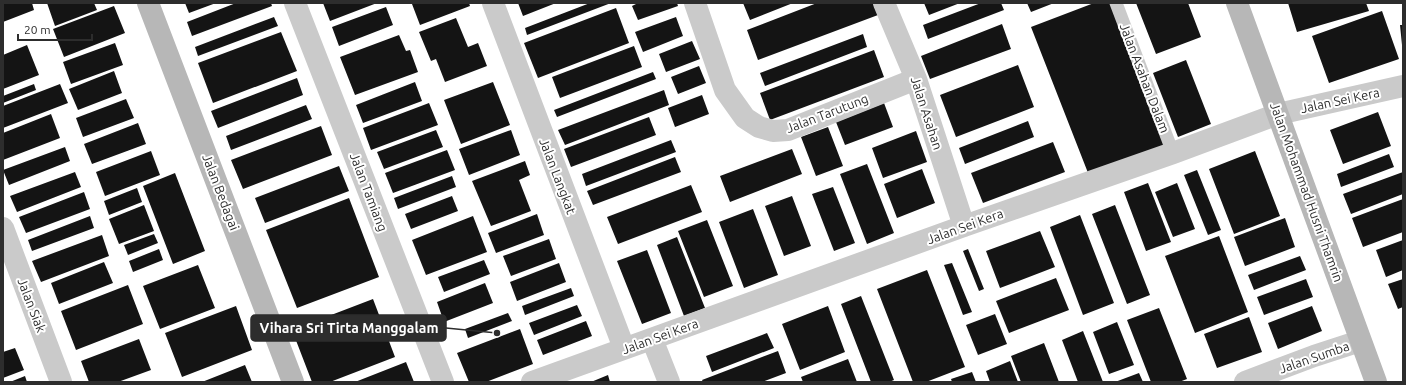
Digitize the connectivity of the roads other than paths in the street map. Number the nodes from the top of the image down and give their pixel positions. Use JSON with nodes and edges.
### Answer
{"nodes":[{"id":1,"x":148,"y":3,"type":"edge"},
{"id":2,"x":295,"y":3,"type":"edge"},
{"id":3,"x":493,"y":3,"type":"edge"},
{"id":4,"x":695,"y":3,"type":"edge"},
{"id":5,"x":884,"y":3,"type":"edge"},
{"id":6,"x":1116,"y":3,"type":"edge"},
{"id":7,"x":1237,"y":3,"type":"edge"},
{"id":8,"x":916,"y":79,"type":"junction"},
{"id":9,"x":1403,"y":86,"type":"edge"},
{"id":10,"x":1278,"y":114,"type":"junction"},
{"id":11,"x":1173,"y":153,"type":"junction"},
{"id":12,"x":964,"y":226,"type":"junction"},
{"id":13,"x":3,"y":228,"type":"edge"},
{"id":14,"x":652,"y":339,"type":"junction"},
{"id":15,"x":1360,"y":341,"type":"junction"},
{"id":16,"x":624,"y":348,"type":"junction"},
{"id":17,"x":61,"y":382,"type":"edge"},
{"id":18,"x":293,"y":382,"type":"edge"},
{"id":19,"x":443,"y":382,"type":"edge"},
{"id":20,"x":532,"y":382,"type":"edge"},
{"id":21,"x":669,"y":382,"type":"edge"},
{"id":22,"x":1245,"y":382,"type":"edge"},
{"id":23,"x":1376,"y":382,"type":"edge"}],
"edges":[{"from":1,"to":18,"type":"main road","name":"Jalan Bedagai"},
{"from":2,"to":19,"type":"street","name":"Jalan Tamiang"},
{"from":3,"to":16,"type":"street","name":"Jalan Langkat"},
{"from":4,"to":8,"type":"street","name":"Jalan Tarutung"},
{"from":5,"to":8,"type":"street","name":"Jalan Asahan"},
{"from":6,"to":11,"type":"lane","name":"Jalan Asahan Dalam"},
{"from":7,"to":10,"type":"main road","name":"Jalan Mohammad Husni Thamrin"},
{"from":8,"to":12,"type":"street","name":"Jalan Asahan"},
{"from":9,"to":10,"type":"street","name":"Jalan Sei Kera"},
{"from":10,"to":11,"type":"street","name":"Jalan Sei Kera"},
{"from":10,"to":15,"type":"main road","name":"Jalan Mohammad Husni Thamrin"},
{"from":11,"to":12,"type":"street","name":"Jalan Sei Kera"},
{"from":12,"to":14,"type":"street","name":"Jalan Sei Kera"},
{"from":13,"to":17,"type":"street","name":"Jalan Siak"},
{"from":14,"to":16,"type":"street","name":"Jalan Sei Kera"},
{"from":14,"to":21,"type":"street"},
{"from":15,"to":22,"type":"street","name":"Jalan Sumba"},
{"from":15,"to":23,"type":"main road","name":"Jalan Mohammad Husni Thamrin"},
{"from":16,"to":20,"type":"street","name":"Jalan Sei Kera"}]}
